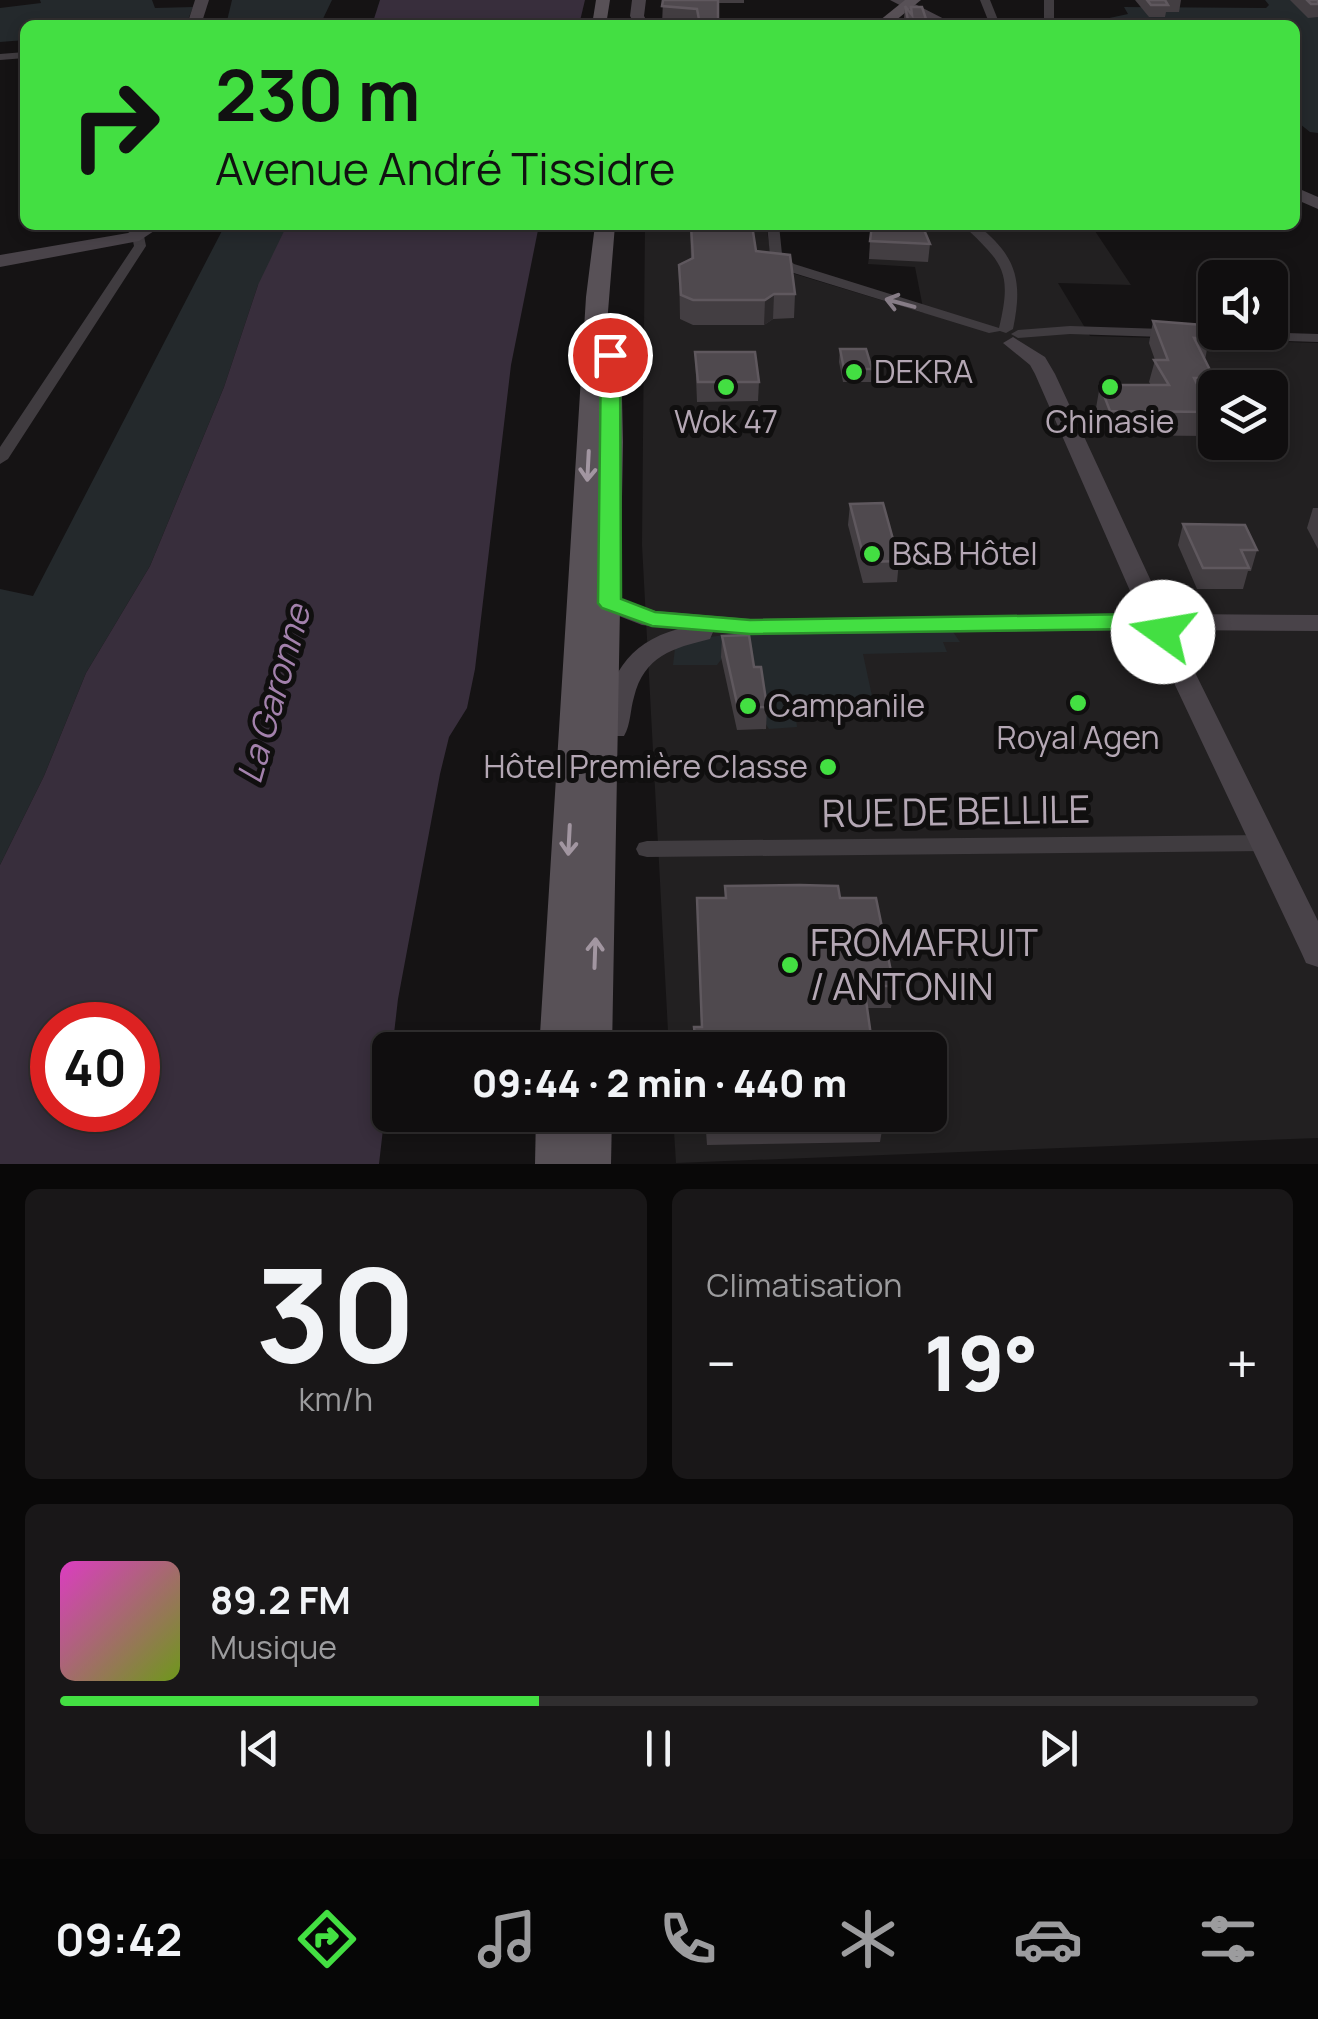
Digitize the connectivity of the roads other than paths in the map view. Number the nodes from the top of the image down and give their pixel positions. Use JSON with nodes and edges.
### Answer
{"nodes":[{"id":1,"x":904,"y":1,"type":"edge"},
{"id":2,"x":876,"y":20,"type":"edge"},
{"id":3,"x":886,"y":20,"type":"edge"},
{"id":4,"x":940,"y":20,"type":"edge"},
{"id":5,"x":146,"y":230,"type":"edge"},
{"id":6,"x":605,"y":230,"type":"edge"},
{"id":7,"x":774,"y":230,"type":"edge"},
{"id":8,"x":975,"y":230,"type":"edge"},
{"id":9,"x":0,"y":261,"type":"edge"},
{"id":10,"x":602,"y":264,"type":"junction"},
{"id":11,"x":1008,"y":334,"type":"junction"},
{"id":12,"x":1318,"y":338,"type":"edge"},
{"id":13,"x":0,"y":459,"type":"edge"},
{"id":14,"x":610,"y":603,"type":"junction"},
{"id":15,"x":1157,"y":621,"type":"junction"},
{"id":16,"x":1318,"y":623,"type":"edge"},
{"id":17,"x":750,"y":627,"type":"junction"},
{"id":18,"x":1266,"y":843,"type":"junction"},
{"id":19,"x":600,"y":846,"type":"junction"},
{"id":20,"x":647,"y":850,"type":"dead end"},
{"id":21,"x":1318,"y":954,"type":"edge"},
{"id":22,"x":559,"y":1032,"type":"edge"},
{"id":23,"x":594,"y":1032,"type":"edge"},
{"id":24,"x":556,"y":1132,"type":"edge"},
{"id":25,"x":591,"y":1132,"type":"edge"},
{"id":26,"x":555,"y":1164,"type":"edge"},
{"id":27,"x":590,"y":1164,"type":"edge"}],
"edges":[{"from":1,"to":2,"type":"main road"},
{"from":1,"to":3,"type":"main road"},
{"from":1,"to":4,"type":"street"},
{"from":5,"to":9,"type":"street"},
{"from":5,"to":13,"type":"street"},
{"from":6,"to":10,"type":"main road"},
{"from":11,"to":7,"type":"street","one_way":true},
{"from":8,"to":11,"type":"street"},
{"from":10,"to":14,"type":"main road"},
{"from":10,"to":22,"type":"main road","one_way":true},
{"from":11,"to":12,"type":"street"},
{"from":11,"to":15,"type":"street"},
{"from":14,"to":17,"type":"street"},
{"from":14,"to":19,"type":"main road"},
{"from":15,"to":16,"type":"street"},
{"from":15,"to":17,"type":"street"},
{"from":15,"to":18,"type":"street"},
{"from":17,"to":19,"type":"street"},
{"from":18,"to":20,"type":"street","name":"RUE DE BELLILE"},
{"from":18,"to":21,"type":"street"},
{"from":23,"to":19,"type":"main road","one_way":true},
{"from":24,"to":26,"type":"main road"},
{"from":25,"to":27,"type":"main road"}]}
